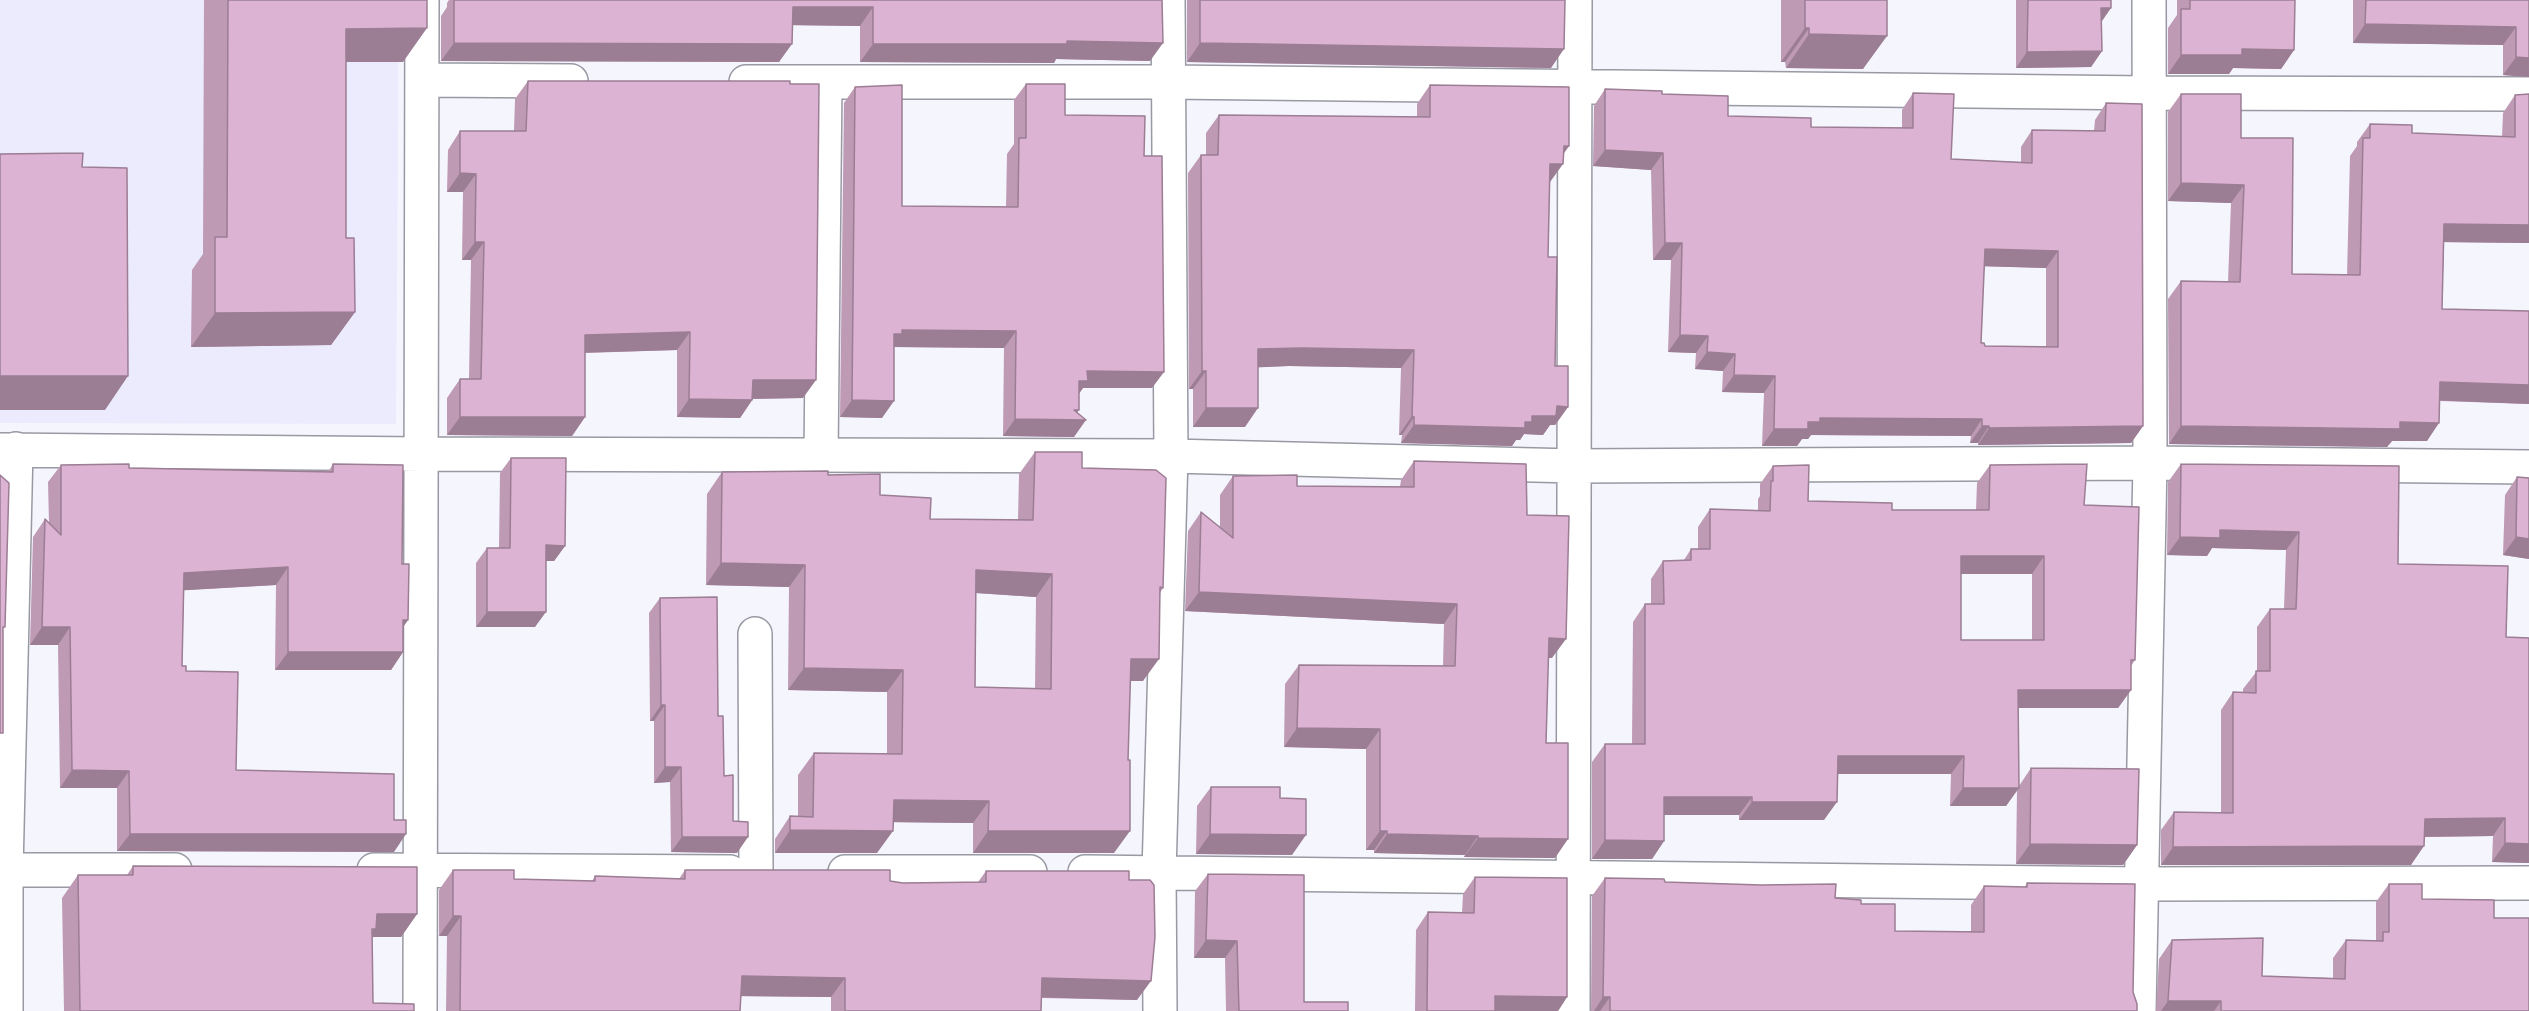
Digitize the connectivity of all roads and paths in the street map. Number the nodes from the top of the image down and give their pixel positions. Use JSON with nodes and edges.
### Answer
{"nodes":[{"id":1,"x":422,"y":0,"type":"edge"},
{"id":2,"x":1168,"y":0,"type":"edge"},
{"id":3,"x":1575,"y":0,"type":"edge"},
{"id":4,"x":2149,"y":0,"type":"edge"},
{"id":5,"x":422,"y":81,"type":"junction"},
{"id":6,"x":600,"y":81,"type":"edge"},
{"id":7,"x":719,"y":82,"type":"edge"},
{"id":8,"x":825,"y":82,"type":"junction"},
{"id":9,"x":1168,"y":82,"type":"junction"},
{"id":10,"x":1575,"y":86,"type":"junction"},
{"id":11,"x":2148,"y":93,"type":"junction"},
{"id":12,"x":2529,"y":94,"type":"edge"},
{"id":13,"x":8,"y":449,"type":"edge"},
{"id":14,"x":422,"y":454,"type":"junction"},
{"id":15,"x":821,"y":454,"type":"junction"},
{"id":16,"x":1171,"y":456,"type":"junction"},
{"id":17,"x":2150,"y":463,"type":"junction"},
{"id":18,"x":1574,"y":466,"type":"junction"},
{"id":19,"x":2529,"y":467,"type":"edge"},
{"id":20,"x":755,"y":634,"type":"dead end"},
{"id":21,"x":3,"y":870,"type":"edge"},
{"id":22,"x":207,"y":870,"type":"edge"},
{"id":23,"x":349,"y":870,"type":"edge"},
{"id":24,"x":420,"y":870,"type":"junction"},
{"id":25,"x":756,"y":872,"type":"junction"},
{"id":26,"x":1159,"y":872,"type":"junction"},
{"id":27,"x":1574,"y":877,"type":"junction"},
{"id":28,"x":2140,"y":884,"type":"junction"},
{"id":29,"x":2529,"y":884,"type":"edge"},
{"id":30,"x":6,"y":1011,"type":"edge"},
{"id":31,"x":420,"y":1011,"type":"edge"},
{"id":32,"x":1160,"y":1011,"type":"edge"},
{"id":33,"x":1573,"y":1011,"type":"edge"},
{"id":34,"x":2139,"y":1011,"type":"edge"}],
"edges":[{"from":1,"to":5,"type":"street"},
{"from":2,"to":9,"type":"street"},
{"from":3,"to":10,"type":"street"},
{"from":4,"to":11,"type":"street"},
{"from":5,"to":6,"type":"street"},
{"from":5,"to":14,"type":"street"},
{"from":7,"to":8,"type":"street"},
{"from":8,"to":9,"type":"street"},
{"from":8,"to":15,"type":"street"},
{"from":9,"to":10,"type":"street"},
{"from":9,"to":16,"type":"street"},
{"from":10,"to":11,"type":"street"},
{"from":10,"to":18,"type":"street"},
{"from":11,"to":12,"type":"street"},
{"from":11,"to":17,"type":"street"},
{"from":13,"to":14,"type":"street"},
{"from":13,"to":21,"type":"street"},
{"from":14,"to":15,"type":"street"},
{"from":14,"to":24,"type":"street"},
{"from":15,"to":16,"type":"street"},
{"from":16,"to":18,"type":"street"},
{"from":16,"to":26,"type":"street"},
{"from":17,"to":18,"type":"street"},
{"from":17,"to":19,"type":"street"},
{"from":17,"to":28,"type":"street"},
{"from":18,"to":27,"type":"street"},
{"from":20,"to":25,"type":"street"},
{"from":21,"to":22,"type":"street"},
{"from":21,"to":30,"type":"street"},
{"from":23,"to":24,"type":"street"},
{"from":24,"to":25,"type":"street"},
{"from":24,"to":31,"type":"street"},
{"from":25,"to":26,"type":"street"},
{"from":26,"to":27,"type":"street"},
{"from":26,"to":32,"type":"street"},
{"from":27,"to":28,"type":"street"},
{"from":27,"to":33,"type":"street"},
{"from":28,"to":29,"type":"street"},
{"from":28,"to":34,"type":"street"}]}
